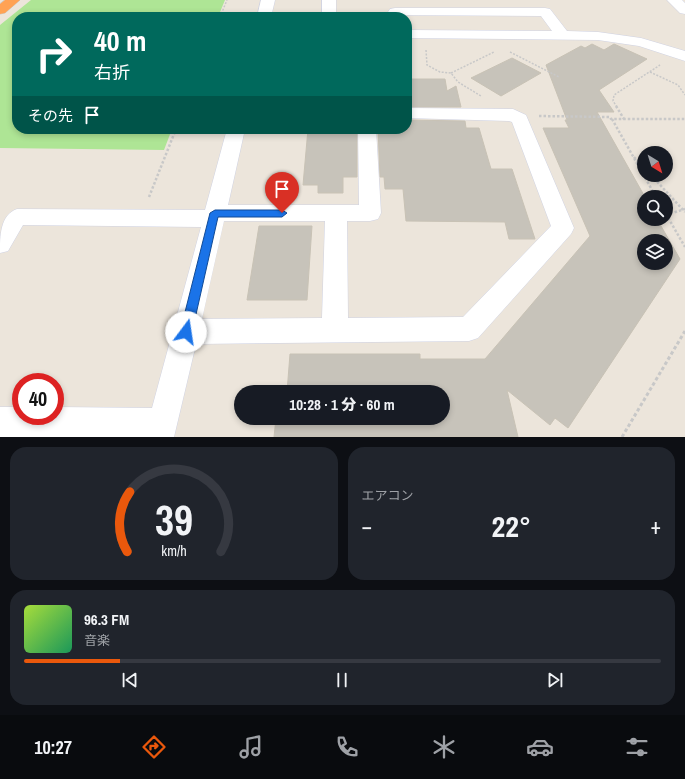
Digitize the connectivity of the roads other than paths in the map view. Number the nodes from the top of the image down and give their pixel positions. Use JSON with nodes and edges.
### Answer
{"nodes":[{"id":1,"x":13,"y":0,"type":"edge"},
{"id":2,"x":268,"y":0,"type":"edge"},
{"id":3,"x":329,"y":0,"type":"edge"},
{"id":4,"x":674,"y":0,"type":"edge"},
{"id":5,"x":0,"y":10,"type":"edge"},
{"id":6,"x":685,"y":10,"type":"edge"},
{"id":7,"x":265,"y":12,"type":"edge"},
{"id":8,"x":329,"y":12,"type":"edge"},
{"id":9,"x":396,"y":12,"type":"dead end"},
{"id":10,"x":412,"y":34,"type":"edge"},
{"id":11,"x":562,"y":35,"type":"junction"},
{"id":12,"x":685,"y":56,"type":"edge"},
{"id":13,"x":412,"y":113,"type":"edge"},
{"id":14,"x":235,"y":134,"type":"edge"},
{"id":15,"x":367,"y":134,"type":"edge"},
{"id":16,"x":336,"y":214,"type":"junction"},
{"id":17,"x":214,"y":216,"type":"junction"},
{"id":18,"x":0,"y":244,"type":"edge"},
{"id":19,"x":335,"y":330,"type":"junction"},
{"id":20,"x":186,"y":332,"type":"junction"},
{"id":21,"x":0,"y":422,"type":"edge"},
{"id":22,"x":160,"y":430,"type":"edge"}],
"edges":[{"from":1,"to":5,"type":"highway"},
{"from":2,"to":7,"type":"street"},
{"from":3,"to":8,"type":"street"},
{"from":4,"to":6,"type":"street"},
{"from":9,"to":11,"type":"street"},
{"from":10,"to":11,"type":"street"},
{"from":11,"to":12,"type":"street"},
{"from":13,"to":19,"type":"street"},
{"from":14,"to":17,"type":"street"},
{"from":15,"to":16,"type":"street"},
{"from":16,"to":17,"type":"street"},
{"from":16,"to":19,"type":"street"},
{"from":17,"to":18,"type":"street"},
{"from":17,"to":20,"type":"street"},
{"from":19,"to":20,"type":"street"},
{"from":20,"to":22,"type":"street"},
{"from":21,"to":22,"type":"street"}]}
